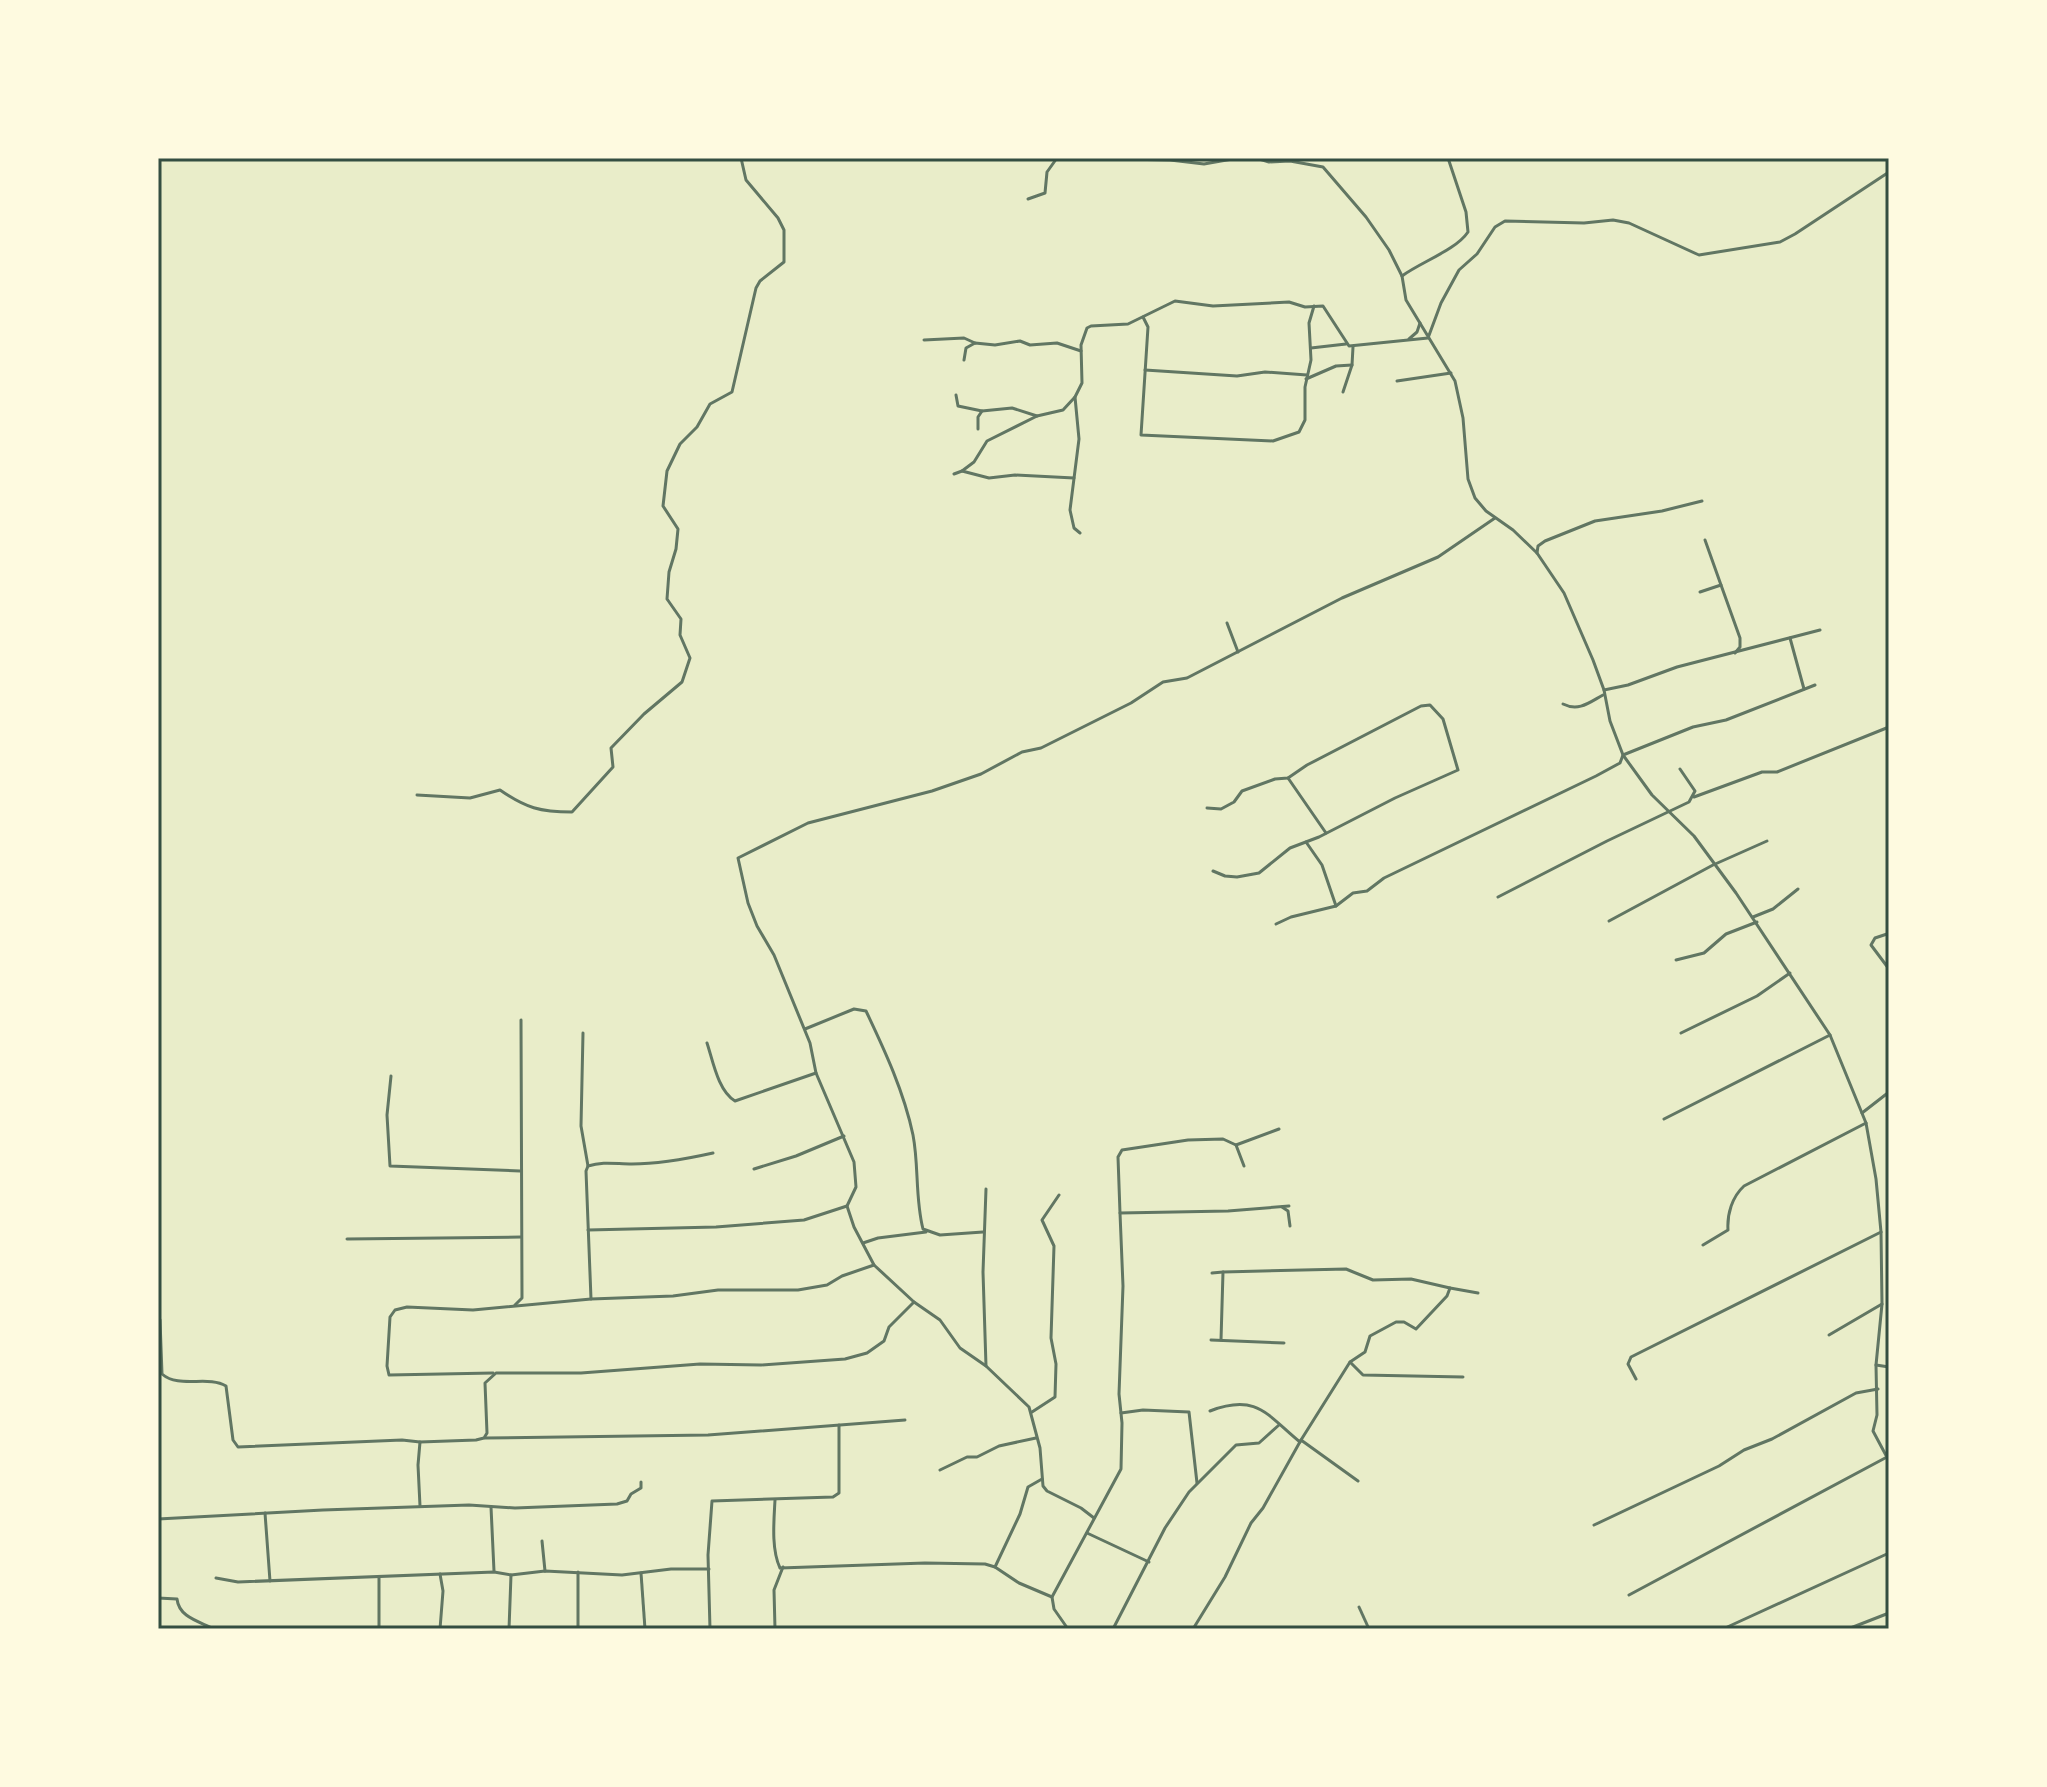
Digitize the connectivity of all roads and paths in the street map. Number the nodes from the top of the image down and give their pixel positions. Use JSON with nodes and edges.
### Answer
{"nodes":[{"id":1,"x":741,"y":158,"type":"edge"},
{"id":2,"x":1057,"y":158,"type":"edge"},
{"id":3,"x":1078,"y":158,"type":"edge"},
{"id":4,"x":1238,"y":158,"type":"edge"},
{"id":5,"x":1256,"y":158,"type":"edge"},
{"id":6,"x":1448,"y":158,"type":"edge"},
{"id":7,"x":1322,"y":159,"type":"edge"},
{"id":8,"x":1323,"y":167,"type":"junction"},
{"id":9,"x":1889,"y":172,"type":"edge"},
{"id":10,"x":1028,"y":199,"type":"dead end"},
{"id":11,"x":1402,"y":276,"type":"junction"},
{"id":12,"x":1314,"y":306,"type":"junction"},
{"id":13,"x":1143,"y":317,"type":"junction"},
{"id":14,"x":1420,"y":323,"type":"junction"},
{"id":15,"x":1428,"y":338,"type":"junction"},
{"id":16,"x":1409,"y":339,"type":"junction"},
{"id":17,"x":924,"y":340,"type":"dead end"},
{"id":18,"x":975,"y":343,"type":"junction"},
{"id":19,"x":1346,"y":344,"type":"junction"},
{"id":20,"x":1353,"y":347,"type":"junction"},
{"id":21,"x":1311,"y":348,"type":"junction"},
{"id":22,"x":1081,"y":351,"type":"junction"},
{"id":23,"x":964,"y":360,"type":"dead end"},
{"id":24,"x":1352,"y":365,"type":"junction"},
{"id":25,"x":1145,"y":370,"type":"junction"},
{"id":26,"x":1451,"y":373,"type":"junction"},
{"id":27,"x":1306,"y":377,"type":"junction"},
{"id":28,"x":1397,"y":381,"type":"dead end"},
{"id":29,"x":1343,"y":392,"type":"dead end"},
{"id":30,"x":956,"y":395,"type":"dead end"},
{"id":31,"x":1075,"y":397,"type":"junction"},
{"id":32,"x":982,"y":411,"type":"junction"},
{"id":33,"x":1037,"y":416,"type":"junction"},
{"id":34,"x":978,"y":429,"type":"dead end"},
{"id":35,"x":962,"y":471,"type":"junction"},
{"id":36,"x":954,"y":474,"type":"dead end"},
{"id":37,"x":1074,"y":478,"type":"junction"},
{"id":38,"x":1702,"y":501,"type":"dead end"},
{"id":39,"x":1495,"y":518,"type":"junction"},
{"id":40,"x":1080,"y":533,"type":"dead end"},
{"id":41,"x":1705,"y":540,"type":"dead end"},
{"id":42,"x":1537,"y":553,"type":"junction"},
{"id":43,"x":1721,"y":585,"type":"junction"},
{"id":44,"x":1700,"y":592,"type":"dead end"},
{"id":45,"x":1227,"y":623,"type":"dead end"},
{"id":46,"x":1820,"y":630,"type":"dead end"},
{"id":47,"x":1790,"y":638,"type":"junction"},
{"id":48,"x":1238,"y":652,"type":"junction"},
{"id":49,"x":1735,"y":653,"type":"junction"},
{"id":50,"x":1815,"y":685,"type":"dead end"},
{"id":51,"x":1804,"y":689,"type":"junction"},
{"id":52,"x":1604,"y":692,"type":"junction"},
{"id":53,"x":1563,"y":704,"type":"dead end"},
{"id":54,"x":1889,"y":727,"type":"edge"},
{"id":55,"x":1623,"y":755,"type":"junction"},
{"id":56,"x":1680,"y":769,"type":"dead end"},
{"id":57,"x":1288,"y":778,"type":"junction"},
{"id":58,"x":417,"y":795,"type":"dead end"},
{"id":59,"x":1694,"y":797,"type":"junction"},
{"id":60,"x":1207,"y":808,"type":"dead end"},
{"id":61,"x":1668,"y":811,"type":"junction"},
{"id":62,"x":1326,"y":833,"type":"junction"},
{"id":63,"x":1767,"y":841,"type":"dead end"},
{"id":64,"x":1306,"y":842,"type":"junction"},
{"id":65,"x":1713,"y":865,"type":"junction"},
{"id":66,"x":1213,"y":871,"type":"dead end"},
{"id":67,"x":1798,"y":889,"type":"dead end"},
{"id":68,"x":1498,"y":897,"type":"dead end"},
{"id":69,"x":1336,"y":906,"type":"junction"},
{"id":70,"x":1753,"y":917,"type":"junction"},
{"id":71,"x":1609,"y":921,"type":"dead end"},
{"id":72,"x":1757,"y":922,"type":"junction"},
{"id":73,"x":1276,"y":924,"type":"dead end"},
{"id":74,"x":1887,"y":934,"type":"dead end"},
{"id":75,"x":1676,"y":960,"type":"dead end"},
{"id":76,"x":1889,"y":969,"type":"edge"},
{"id":77,"x":1790,"y":973,"type":"junction"},
{"id":78,"x":521,"y":1020,"type":"dead end"},
{"id":79,"x":805,"y":1029,"type":"junction"},
{"id":80,"x":583,"y":1033,"type":"dead end"},
{"id":81,"x":1681,"y":1033,"type":"dead end"},
{"id":82,"x":1830,"y":1035,"type":"junction"},
{"id":83,"x":707,"y":1043,"type":"dead end"},
{"id":84,"x":816,"y":1073,"type":"junction"},
{"id":85,"x":391,"y":1076,"type":"dead end"},
{"id":86,"x":1889,"y":1092,"type":"edge"},
{"id":87,"x":1862,"y":1113,"type":"junction"},
{"id":88,"x":1664,"y":1119,"type":"dead end"},
{"id":89,"x":1866,"y":1123,"type":"junction"},
{"id":90,"x":1279,"y":1129,"type":"dead end"},
{"id":91,"x":844,"y":1136,"type":"junction"},
{"id":92,"x":1236,"y":1145,"type":"junction"},
{"id":93,"x":713,"y":1153,"type":"dead end"},
{"id":94,"x":588,"y":1166,"type":"junction"},
{"id":95,"x":1244,"y":1166,"type":"dead end"},
{"id":96,"x":754,"y":1169,"type":"dead end"},
{"id":97,"x":521,"y":1171,"type":"junction"},
{"id":98,"x":986,"y":1189,"type":"dead end"},
{"id":99,"x":1059,"y":1195,"type":"dead end"},
{"id":100,"x":847,"y":1206,"type":"junction"},
{"id":101,"x":1289,"y":1206,"type":"dead end"},
{"id":102,"x":1282,"y":1207,"type":"junction"},
{"id":103,"x":1120,"y":1213,"type":"junction"},
{"id":104,"x":1290,"y":1226,"type":"dead end"},
{"id":105,"x":588,"y":1230,"type":"junction"},
{"id":106,"x":928,"y":1232,"type":"junction"},
{"id":107,"x":983,"y":1232,"type":"junction"},
{"id":108,"x":1881,"y":1232,"type":"junction"},
{"id":109,"x":521,"y":1237,"type":"junction"},
{"id":110,"x":347,"y":1239,"type":"dead end"},
{"id":111,"x":863,"y":1243,"type":"junction"},
{"id":112,"x":1703,"y":1245,"type":"dead end"},
{"id":113,"x":874,"y":1265,"type":"junction"},
{"id":114,"x":1223,"y":1272,"type":"junction"},
{"id":115,"x":1212,"y":1273,"type":"dead end"},
{"id":116,"x":1450,"y":1288,"type":"junction"},
{"id":117,"x":1478,"y":1293,"type":"dead end"},
{"id":118,"x":591,"y":1299,"type":"junction"},
{"id":119,"x":914,"y":1302,"type":"junction"},
{"id":120,"x":1882,"y":1304,"type":"junction"},
{"id":121,"x":514,"y":1305,"type":"junction"},
{"id":122,"x":158,"y":1316,"type":"edge"},
{"id":123,"x":1829,"y":1335,"type":"dead end"},
{"id":124,"x":1211,"y":1340,"type":"dead end"},
{"id":125,"x":1221,"y":1340,"type":"junction"},
{"id":126,"x":1284,"y":1343,"type":"dead end"},
{"id":127,"x":1350,"y":1362,"type":"junction"},
{"id":128,"x":1876,"y":1365,"type":"junction"},
{"id":129,"x":986,"y":1366,"type":"junction"},
{"id":130,"x":1889,"y":1367,"type":"edge"},
{"id":131,"x":496,"y":1373,"type":"junction"},
{"id":132,"x":1463,"y":1377,"type":"dead end"},
{"id":133,"x":1636,"y":1379,"type":"dead end"},
{"id":134,"x":1878,"y":1389,"type":"junction"},
{"id":135,"x":1210,"y":1411,"type":"dead end"},
{"id":136,"x":1032,"y":1412,"type":"junction"},
{"id":137,"x":1121,"y":1413,"type":"junction"},
{"id":138,"x":905,"y":1420,"type":"dead end"},
{"id":139,"x":839,"y":1425,"type":"junction"},
{"id":140,"x":1279,"y":1425,"type":"junction"},
{"id":141,"x":484,"y":1438,"type":"junction"},
{"id":142,"x":1036,"y":1438,"type":"junction"},
{"id":143,"x":1301,"y":1441,"type":"junction"},
{"id":144,"x":420,"y":1442,"type":"junction"},
{"id":145,"x":1888,"y":1459,"type":"edge"},
{"id":146,"x":940,"y":1470,"type":"dead end"},
{"id":147,"x":1042,"y":1479,"type":"junction"},
{"id":148,"x":1358,"y":1481,"type":"dead end"},
{"id":149,"x":641,"y":1482,"type":"dead end"},
{"id":150,"x":1197,"y":1484,"type":"junction"},
{"id":151,"x":775,"y":1500,"type":"junction"},
{"id":152,"x":420,"y":1507,"type":"junction"},
{"id":153,"x":491,"y":1507,"type":"junction"},
{"id":154,"x":265,"y":1512,"type":"junction"},
{"id":155,"x":1094,"y":1518,"type":"junction"},
{"id":156,"x":158,"y":1519,"type":"edge"},
{"id":157,"x":1594,"y":1525,"type":"dead end"},
{"id":158,"x":1087,"y":1532,"type":"junction"},
{"id":159,"x":542,"y":1541,"type":"dead end"},
{"id":160,"x":1889,"y":1553,"type":"edge"},
{"id":161,"x":1149,"y":1562,"type":"junction"},
{"id":162,"x":783,"y":1567,"type":"junction"},
{"id":163,"x":995,"y":1567,"type":"junction"},
{"id":164,"x":709,"y":1569,"type":"junction"},
{"id":165,"x":545,"y":1571,"type":"junction"},
{"id":166,"x":494,"y":1572,"type":"junction"},
{"id":167,"x":578,"y":1572,"type":"junction"},
{"id":168,"x":641,"y":1572,"type":"junction"},
{"id":169,"x":440,"y":1574,"type":"junction"},
{"id":170,"x":511,"y":1575,"type":"junction"},
{"id":171,"x":216,"y":1578,"type":"dead end"},
{"id":172,"x":379,"y":1578,"type":"junction"},
{"id":173,"x":270,"y":1581,"type":"junction"},
{"id":174,"x":1629,"y":1595,"type":"dead end"},
{"id":175,"x":1052,"y":1597,"type":"junction"},
{"id":176,"x":158,"y":1598,"type":"edge"},
{"id":177,"x":1359,"y":1607,"type":"dead end"},
{"id":178,"x":1889,"y":1613,"type":"edge"},
{"id":179,"x":214,"y":1629,"type":"edge"},
{"id":180,"x":379,"y":1629,"type":"edge"},
{"id":181,"x":440,"y":1629,"type":"edge"},
{"id":182,"x":509,"y":1629,"type":"edge"},
{"id":183,"x":578,"y":1629,"type":"edge"},
{"id":184,"x":645,"y":1629,"type":"edge"},
{"id":185,"x":710,"y":1629,"type":"edge"},
{"id":186,"x":775,"y":1629,"type":"edge"},
{"id":187,"x":1068,"y":1629,"type":"edge"},
{"id":188,"x":1113,"y":1629,"type":"edge"},
{"id":189,"x":1193,"y":1629,"type":"edge"},
{"id":190,"x":1369,"y":1629,"type":"edge"},
{"id":191,"x":1723,"y":1629,"type":"edge"},
{"id":192,"x":1848,"y":1629,"type":"edge"}],
"edges":[{"from":1,"to":58,"type":"street"},
{"from":2,"to":10,"type":"street"},
{"from":3,"to":4,"type":"street"},
{"from":5,"to":8,"type":"street"},
{"from":6,"to":11,"type":"street"},
{"from":7,"to":8,"type":"street"},
{"from":8,"to":11,"type":"street"},
{"from":9,"to":15,"type":"street"},
{"from":11,"to":14,"type":"street"},
{"from":12,"to":13,"type":"street"},
{"from":12,"to":19,"type":"street"},
{"from":12,"to":21,"type":"street"},
{"from":13,"to":22,"type":"street"},
{"from":13,"to":25,"type":"street"},
{"from":14,"to":15,"type":"street"},
{"from":14,"to":16,"type":"street"},
{"from":15,"to":16,"type":"street"},
{"from":15,"to":26,"type":"street"},
{"from":16,"to":20,"type":"street"},
{"from":17,"to":18,"type":"street"},
{"from":18,"to":22,"type":"street"},
{"from":18,"to":23,"type":"street"},
{"from":19,"to":20,"type":"street"},
{"from":19,"to":21,"type":"street"},
{"from":20,"to":24,"type":"street"},
{"from":21,"to":27,"type":"street"},
{"from":22,"to":31,"type":"street"},
{"from":24,"to":27,"type":"street"},
{"from":24,"to":29,"type":"street"},
{"from":25,"to":27,"type":"street"},
{"from":25,"to":27,"type":"street"},
{"from":26,"to":28,"type":"street"},
{"from":26,"to":39,"type":"street"},
{"from":30,"to":32,"type":"street"},
{"from":31,"to":33,"type":"street"},
{"from":31,"to":37,"type":"street"},
{"from":32,"to":33,"type":"street"},
{"from":32,"to":34,"type":"street"},
{"from":33,"to":35,"type":"street"},
{"from":35,"to":36,"type":"street"},
{"from":35,"to":37,"type":"street"},
{"from":37,"to":40,"type":"street"},
{"from":38,"to":42,"type":"street"},
{"from":39,"to":42,"type":"street"},
{"from":39,"to":48,"type":"street"},
{"from":41,"to":43,"type":"street"},
{"from":42,"to":52,"type":"street"},
{"from":43,"to":44,"type":"street"},
{"from":43,"to":49,"type":"street"},
{"from":45,"to":48,"type":"street"},
{"from":46,"to":47,"type":"street"},
{"from":47,"to":49,"type":"street"},
{"from":47,"to":51,"type":"street"},
{"from":48,"to":79,"type":"street"},
{"from":49,"to":52,"type":"street"},
{"from":50,"to":51,"type":"street"},
{"from":51,"to":55,"type":"street"},
{"from":52,"to":53,"type":"street"},
{"from":52,"to":55,"type":"street"},
{"from":54,"to":59,"type":"street"},
{"from":55,"to":61,"type":"street"},
{"from":55,"to":69,"type":"street"},
{"from":56,"to":59,"type":"street"},
{"from":57,"to":60,"type":"street"},
{"from":57,"to":62,"type":"street"},
{"from":57,"to":62,"type":"street"},
{"from":59,"to":61,"type":"street"},
{"from":61,"to":65,"type":"street"},
{"from":61,"to":68,"type":"street"},
{"from":62,"to":64,"type":"street"},
{"from":63,"to":65,"type":"street"},
{"from":64,"to":66,"type":"street"},
{"from":64,"to":69,"type":"street"},
{"from":65,"to":70,"type":"street"},
{"from":65,"to":71,"type":"street"},
{"from":67,"to":70,"type":"street"},
{"from":69,"to":73,"type":"street"},
{"from":70,"to":72,"type":"street"},
{"from":72,"to":75,"type":"street"},
{"from":72,"to":77,"type":"street"},
{"from":74,"to":76,"type":"street"},
{"from":77,"to":81,"type":"street"},
{"from":77,"to":82,"type":"street"},
{"from":78,"to":97,"type":"street"},
{"from":79,"to":84,"type":"street"},
{"from":79,"to":106,"type":"street"},
{"from":80,"to":94,"type":"street"},
{"from":82,"to":87,"type":"street"},
{"from":82,"to":88,"type":"street"},
{"from":83,"to":84,"type":"street"},
{"from":84,"to":91,"type":"street"},
{"from":85,"to":97,"type":"street"},
{"from":86,"to":87,"type":"street"},
{"from":87,"to":89,"type":"street"},
{"from":89,"to":108,"type":"street"},
{"from":89,"to":112,"type":"street"},
{"from":90,"to":92,"type":"street"},
{"from":91,"to":96,"type":"street"},
{"from":91,"to":100,"type":"street"},
{"from":92,"to":95,"type":"street"},
{"from":92,"to":103,"type":"street"},
{"from":93,"to":94,"type":"street"},
{"from":94,"to":105,"type":"street"},
{"from":97,"to":109,"type":"street"},
{"from":98,"to":107,"type":"street"},
{"from":99,"to":136,"type":"street"},
{"from":100,"to":105,"type":"street"},
{"from":100,"to":111,"type":"street"},
{"from":101,"to":102,"type":"street"},
{"from":102,"to":103,"type":"street"},
{"from":102,"to":104,"type":"street"},
{"from":103,"to":137,"type":"street"},
{"from":105,"to":118,"type":"street"},
{"from":106,"to":107,"type":"street"},
{"from":106,"to":111,"type":"street"},
{"from":107,"to":129,"type":"street"},
{"from":108,"to":120,"type":"street"},
{"from":108,"to":133,"type":"street"},
{"from":109,"to":110,"type":"street"},
{"from":109,"to":121,"type":"street"},
{"from":111,"to":113,"type":"street"},
{"from":113,"to":118,"type":"street"},
{"from":113,"to":119,"type":"street"},
{"from":114,"to":115,"type":"street"},
{"from":114,"to":116,"type":"street"},
{"from":114,"to":125,"type":"street"},
{"from":116,"to":117,"type":"street"},
{"from":116,"to":127,"type":"street"},
{"from":118,"to":121,"type":"street"},
{"from":119,"to":129,"type":"street"},
{"from":119,"to":131,"type":"street"},
{"from":120,"to":123,"type":"street"},
{"from":120,"to":128,"type":"street"},
{"from":121,"to":131,"type":"street"},
{"from":122,"to":144,"type":"street"},
{"from":124,"to":125,"type":"street"},
{"from":125,"to":126,"type":"street"},
{"from":127,"to":132,"type":"street"},
{"from":127,"to":143,"type":"street"},
{"from":128,"to":130,"type":"street"},
{"from":128,"to":134,"type":"street"},
{"from":129,"to":136,"type":"street"},
{"from":131,"to":141,"type":"street"},
{"from":134,"to":145,"type":"street"},
{"from":134,"to":157,"type":"street"},
{"from":135,"to":140,"type":"street"},
{"from":136,"to":142,"type":"street"},
{"from":137,"to":150,"type":"street"},
{"from":137,"to":155,"type":"street"},
{"from":138,"to":139,"type":"street"},
{"from":139,"to":141,"type":"street"},
{"from":139,"to":151,"type":"street"},
{"from":140,"to":143,"type":"street"},
{"from":140,"to":150,"type":"street"},
{"from":141,"to":144,"type":"street"},
{"from":142,"to":146,"type":"street"},
{"from":142,"to":147,"type":"street"},
{"from":143,"to":148,"type":"street"},
{"from":143,"to":189,"type":"street"},
{"from":144,"to":152,"type":"street"},
{"from":145,"to":174,"type":"street"},
{"from":147,"to":155,"type":"street"},
{"from":147,"to":163,"type":"street"},
{"from":149,"to":153,"type":"street"},
{"from":150,"to":161,"type":"street"},
{"from":151,"to":162,"type":"street"},
{"from":151,"to":164,"type":"street"},
{"from":152,"to":153,"type":"street"},
{"from":152,"to":154,"type":"street"},
{"from":153,"to":166,"type":"street"},
{"from":154,"to":156,"type":"street"},
{"from":154,"to":173,"type":"street"},
{"from":155,"to":158,"type":"street"},
{"from":158,"to":161,"type":"street"},
{"from":158,"to":175,"type":"street"},
{"from":159,"to":165,"type":"street"},
{"from":160,"to":191,"type":"street"},
{"from":161,"to":188,"type":"street"},
{"from":162,"to":163,"type":"street"},
{"from":162,"to":186,"type":"street"},
{"from":163,"to":175,"type":"street"},
{"from":164,"to":168,"type":"street"},
{"from":164,"to":185,"type":"street"},
{"from":165,"to":167,"type":"street"},
{"from":165,"to":170,"type":"street"},
{"from":166,"to":169,"type":"street"},
{"from":166,"to":170,"type":"street"},
{"from":167,"to":168,"type":"street"},
{"from":167,"to":183,"type":"street"},
{"from":168,"to":184,"type":"street"},
{"from":169,"to":172,"type":"street"},
{"from":169,"to":181,"type":"street"},
{"from":170,"to":182,"type":"street"},
{"from":171,"to":173,"type":"street"},
{"from":172,"to":173,"type":"street"},
{"from":172,"to":180,"type":"street"},
{"from":175,"to":187,"type":"street"},
{"from":176,"to":179,"type":"street"},
{"from":177,"to":190,"type":"street"},
{"from":178,"to":192,"type":"street"}]}
